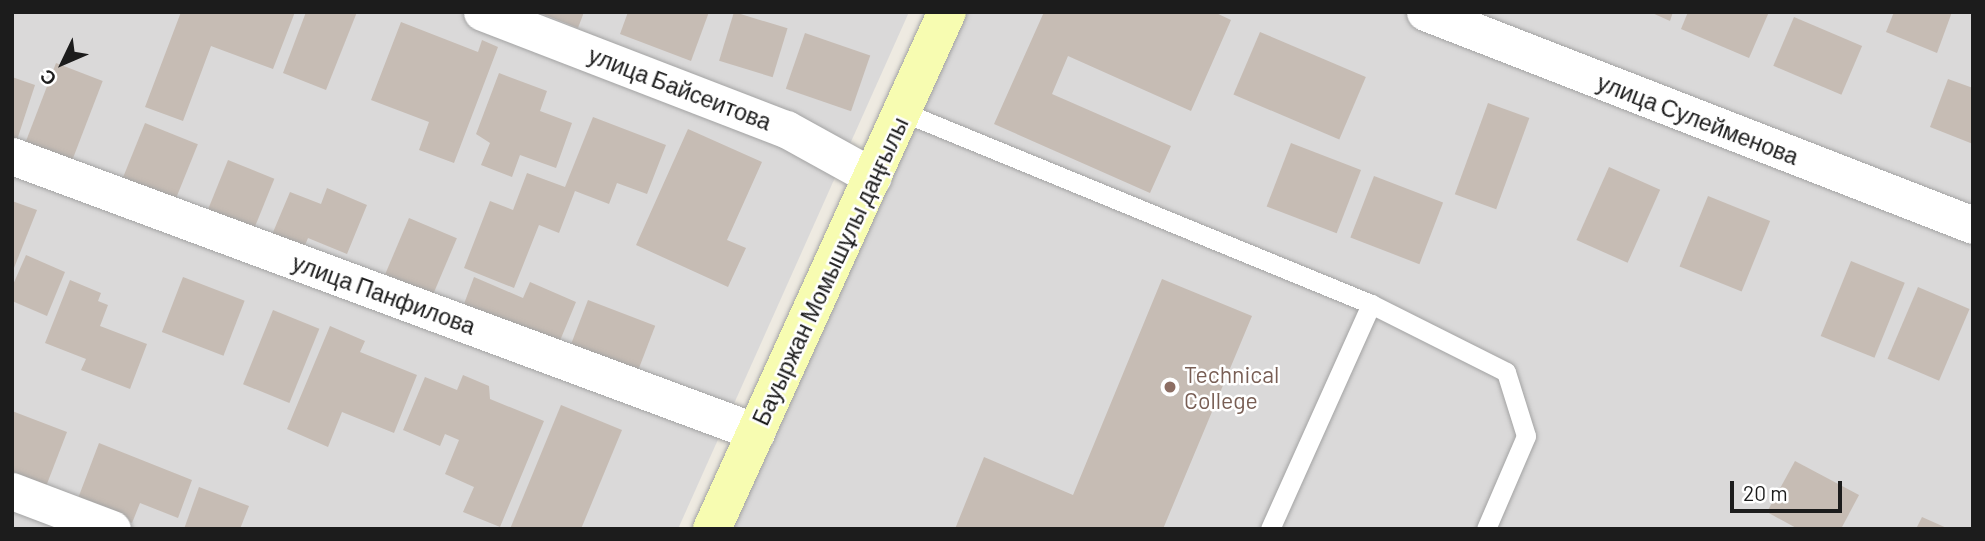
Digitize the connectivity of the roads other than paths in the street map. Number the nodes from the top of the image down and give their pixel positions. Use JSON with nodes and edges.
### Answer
{"nodes":[{"id":1,"x":482,"y":12,"type":"edge"},
{"id":2,"x":947,"y":12,"type":"edge"},
{"id":3,"x":1424,"y":12,"type":"edge"},
{"id":4,"x":903,"y":112,"type":"junction"},
{"id":5,"x":12,"y":156,"type":"edge"},
{"id":6,"x":873,"y":177,"type":"junction"},
{"id":7,"x":1973,"y":225,"type":"edge"},
{"id":8,"x":1371,"y":304,"type":"junction"},
{"id":9,"x":756,"y":432,"type":"junction"},
{"id":10,"x":12,"y":491,"type":"edge"},
{"id":11,"x":112,"y":529,"type":"edge"},
{"id":12,"x":712,"y":529,"type":"edge"},
{"id":13,"x":1270,"y":529,"type":"edge"},
{"id":14,"x":1486,"y":529,"type":"edge"}],
"edges":[{"from":1,"to":6,"type":"street","name":"улица Байсеитова"},
{"from":2,"to":4,"type":"main road","name":"Бауыржан Момышұлы даңғылы"},
{"from":3,"to":7,"type":"street","name":"улица Сулейменова"},
{"from":4,"to":6,"type":"main road","name":"Бауыржан Момышұлы даңғылы"},
{"from":4,"to":8,"type":"lane"},
{"from":5,"to":9,"type":"street","name":"улица Панфилова"},
{"from":6,"to":9,"type":"main road","name":"Бауыржан Момышұлы даңғылы"},
{"from":8,"to":13,"type":"lane"},
{"from":8,"to":14,"type":"lane"},
{"from":9,"to":12,"type":"main road","name":"Бауыржан Момышұлы даңғылы"},
{"from":10,"to":11,"type":"street"}]}
